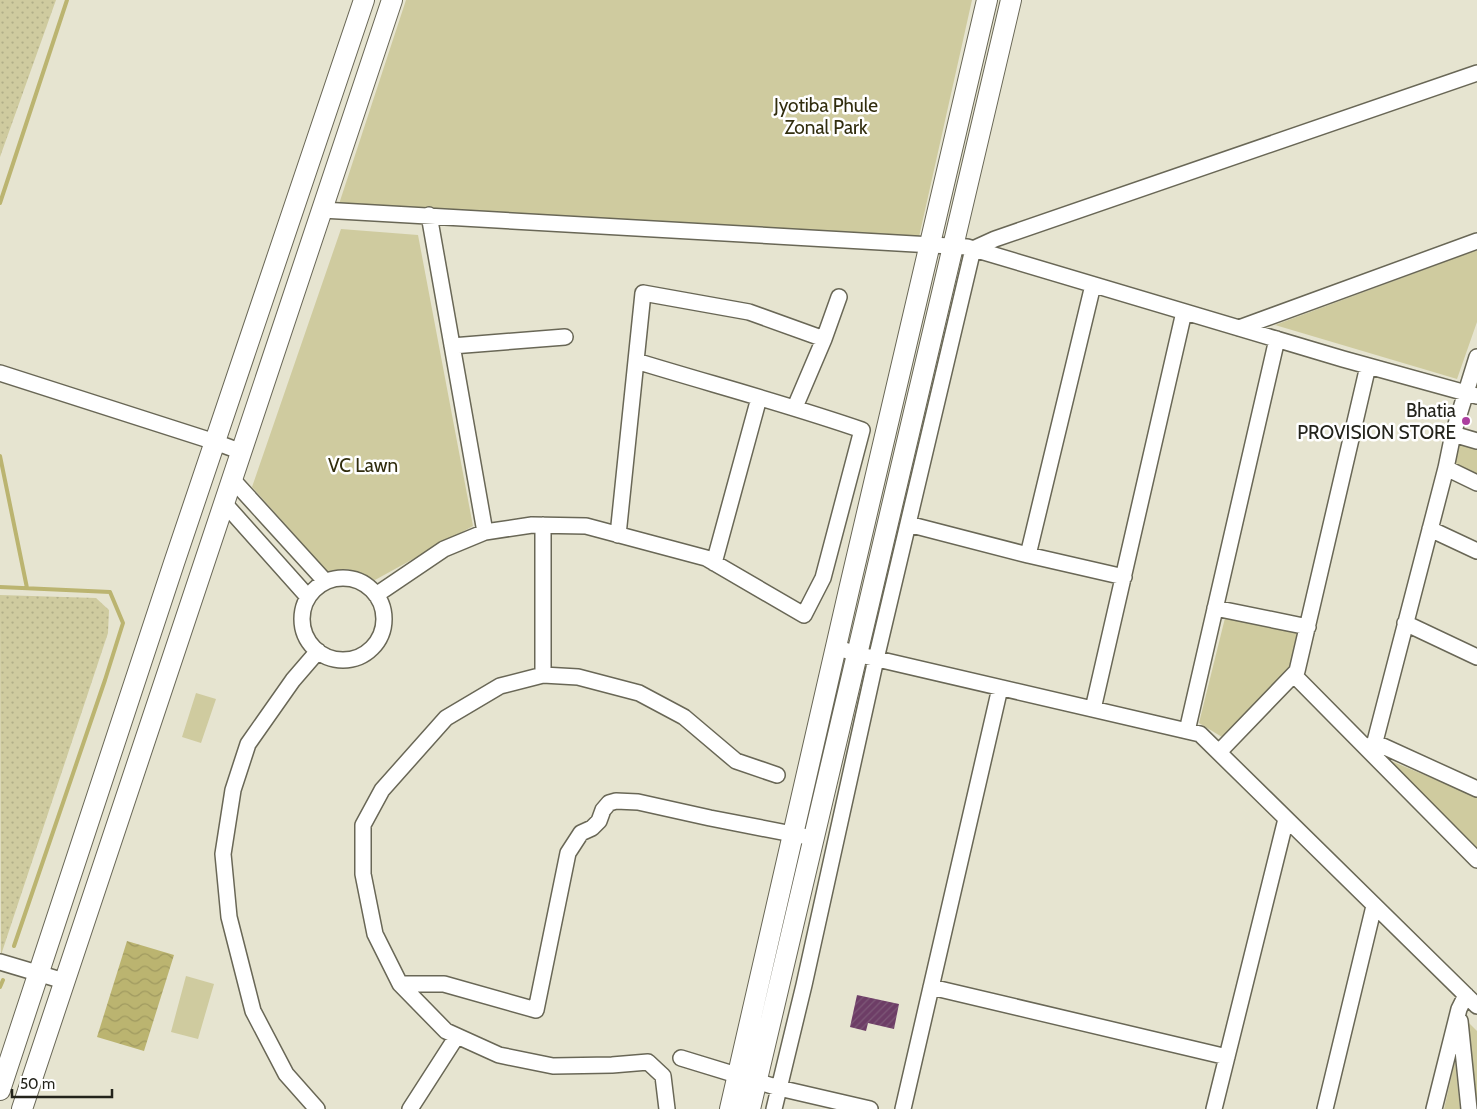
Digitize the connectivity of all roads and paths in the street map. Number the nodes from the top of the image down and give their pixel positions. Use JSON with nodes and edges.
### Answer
{"nodes":[{"id":1,"x":364,"y":0,"type":"edge"},
{"id":2,"x":392,"y":0,"type":"edge"},
{"id":3,"x":988,"y":0,"type":"edge"},
{"id":4,"x":1011,"y":0,"type":"edge"},
{"id":5,"x":1477,"y":73,"type":"edge"},
{"id":6,"x":304,"y":179,"type":"junction"},
{"id":7,"x":325,"y":200,"type":"junction"},
{"id":8,"x":429,"y":215,"type":"junction"},
{"id":9,"x":1477,"y":241,"type":"edge"},
{"id":10,"x":930,"y":245,"type":"junction"},
{"id":11,"x":954,"y":246,"type":"junction"},
{"id":12,"x":973,"y":249,"type":"junction"},
{"id":13,"x":1093,"y":285,"type":"junction"},
{"id":14,"x":839,"y":297,"type":"dead end"},
{"id":15,"x":1184,"y":312,"type":"junction"},
{"id":16,"x":1239,"y":328,"type":"junction"},
{"id":17,"x":565,"y":337,"type":"dead end"},
{"id":18,"x":824,"y":339,"type":"junction"},
{"id":19,"x":1277,"y":339,"type":"junction"},
{"id":20,"x":452,"y":346,"type":"junction"},
{"id":21,"x":1477,"y":357,"type":"edge"},
{"id":22,"x":636,"y":361,"type":"junction"},
{"id":23,"x":1368,"y":366,"type":"junction"},
{"id":24,"x":0,"y":373,"type":"edge"},
{"id":25,"x":1471,"y":394,"type":"edge"},
{"id":26,"x":759,"y":398,"type":"junction"},
{"id":27,"x":795,"y":407,"type":"junction"},
{"id":28,"x":1453,"y":434,"type":"junction"},
{"id":29,"x":1477,"y":441,"type":"edge"},
{"id":30,"x":215,"y":442,"type":"junction"},
{"id":31,"x":242,"y":452,"type":"junction"},
{"id":32,"x":1446,"y":468,"type":"junction"},
{"id":33,"x":233,"y":480,"type":"junction"},
{"id":34,"x":1477,"y":483,"type":"edge"},
{"id":35,"x":225,"y":504,"type":"junction"},
{"id":36,"x":908,"y":524,"type":"junction"},
{"id":37,"x":543,"y":525,"type":"junction"},
{"id":38,"x":1430,"y":529,"type":"junction"},
{"id":39,"x":485,"y":532,"type":"junction"},
{"id":40,"x":618,"y":534,"type":"junction"},
{"id":41,"x":1477,"y":551,"type":"edge"},
{"id":42,"x":1028,"y":555,"type":"junction"},
{"id":43,"x":714,"y":563,"type":"junction"},
{"id":44,"x":1124,"y":577,"type":"junction"},
{"id":45,"x":325,"y":581,"type":"junction"},
{"id":46,"x":376,"y":595,"type":"junction"},
{"id":47,"x":308,"y":597,"type":"junction"},
{"id":48,"x":1215,"y":608,"type":"junction"},
{"id":49,"x":1405,"y":624,"type":"junction"},
{"id":50,"x":1308,"y":627,"type":"junction"},
{"id":51,"x":836,"y":647,"type":"junction"},
{"id":52,"x":318,"y":651,"type":"junction"},
{"id":53,"x":856,"y":654,"type":"junction"},
{"id":54,"x":1477,"y":657,"type":"edge"},
{"id":55,"x":876,"y":659,"type":"junction"},
{"id":56,"x":543,"y":675,"type":"junction"},
{"id":57,"x":1294,"y":675,"type":"junction"},
{"id":58,"x":1000,"y":688,"type":"junction"},
{"id":59,"x":1094,"y":709,"type":"junction"},
{"id":60,"x":1187,"y":731,"type":"junction"},
{"id":61,"x":1373,"y":747,"type":"junction"},
{"id":62,"x":1219,"y":752,"type":"junction"},
{"id":63,"x":777,"y":775,"type":"dead end"},
{"id":64,"x":1477,"y":789,"type":"edge"},
{"id":65,"x":1286,"y":819,"type":"junction"},
{"id":66,"x":793,"y":836,"type":"junction"},
{"id":67,"x":813,"y":838,"type":"junction"},
{"id":68,"x":1477,"y":860,"type":"edge"},
{"id":69,"x":1374,"y":906,"type":"junction"},
{"id":70,"x":0,"y":962,"type":"edge"},
{"id":71,"x":39,"y":973,"type":"junction"},
{"id":72,"x":64,"y":981,"type":"junction"},
{"id":73,"x":400,"y":984,"type":"junction"},
{"id":74,"x":931,"y":986,"type":"junction"},
{"id":75,"x":1462,"y":1002,"type":"junction"},
{"id":76,"x":1477,"y":1006,"type":"edge"},
{"id":77,"x":457,"y":1036,"type":"junction"},
{"id":78,"x":1227,"y":1056,"type":"junction"},
{"id":79,"x":681,"y":1058,"type":"dead end"},
{"id":80,"x":747,"y":1079,"type":"junction"},
{"id":81,"x":779,"y":1088,"type":"junction"},
{"id":82,"x":0,"y":1090,"type":"edge"},
{"id":83,"x":22,"y":1109,"type":"edge"},
{"id":84,"x":317,"y":1109,"type":"edge"},
{"id":85,"x":410,"y":1109,"type":"edge"},
{"id":86,"x":667,"y":1109,"type":"edge"},
{"id":87,"x":730,"y":1109,"type":"edge"},
{"id":88,"x":750,"y":1109,"type":"edge"},
{"id":89,"x":774,"y":1109,"type":"edge"},
{"id":90,"x":870,"y":1109,"type":"edge"},
{"id":91,"x":903,"y":1109,"type":"edge"},
{"id":92,"x":1214,"y":1109,"type":"edge"},
{"id":93,"x":1326,"y":1109,"type":"edge"},
{"id":94,"x":1434,"y":1109,"type":"edge"},
{"id":95,"x":1469,"y":1109,"type":"edge"}],
"edges":[{"from":1,"to":6,"type":"street"},
{"from":2,"to":7,"type":"street"},
{"from":3,"to":10,"type":"street"},
{"from":4,"to":11,"type":"street"},
{"from":5,"to":12,"type":"street"},
{"from":6,"to":7,"type":"street"},
{"from":6,"to":30,"type":"street"},
{"from":7,"to":8,"type":"street"},
{"from":7,"to":31,"type":"street"},
{"from":8,"to":10,"type":"street"},
{"from":8,"to":20,"type":"street"},
{"from":9,"to":16,"type":"street"},
{"from":10,"to":11,"type":"street"},
{"from":10,"to":51,"type":"street"},
{"from":11,"to":12,"type":"street"},
{"from":11,"to":53,"type":"street"},
{"from":12,"to":13,"type":"street"},
{"from":12,"to":36,"type":"street"},
{"from":13,"to":15,"type":"street"},
{"from":13,"to":42,"type":"street"},
{"from":14,"to":18,"type":"street"},
{"from":15,"to":16,"type":"street"},
{"from":15,"to":44,"type":"street"},
{"from":16,"to":19,"type":"street"},
{"from":17,"to":20,"type":"street"},
{"from":18,"to":22,"type":"street"},
{"from":18,"to":27,"type":"street"},
{"from":19,"to":23,"type":"street"},
{"from":19,"to":48,"type":"street"},
{"from":20,"to":39,"type":"street"},
{"from":21,"to":25,"type":"street"},
{"from":22,"to":26,"type":"street"},
{"from":22,"to":40,"type":"street"},
{"from":23,"to":25,"type":"street"},
{"from":23,"to":50,"type":"street"},
{"from":24,"to":30,"type":"street"},
{"from":25,"to":28,"type":"street"},
{"from":26,"to":27,"type":"street"},
{"from":26,"to":43,"type":"street"},
{"from":27,"to":43,"type":"street"},
{"from":28,"to":29,"type":"street"},
{"from":28,"to":32,"type":"street"},
{"from":30,"to":31,"type":"street"},
{"from":30,"to":71,"type":"street"},
{"from":31,"to":33,"type":"street"},
{"from":32,"to":34,"type":"street"},
{"from":32,"to":38,"type":"street"},
{"from":33,"to":35,"type":"street"},
{"from":33,"to":45,"type":"street"},
{"from":35,"to":47,"type":"street"},
{"from":35,"to":72,"type":"street"},
{"from":36,"to":42,"type":"street"},
{"from":36,"to":55,"type":"street"},
{"from":37,"to":39,"type":"street"},
{"from":37,"to":40,"type":"street"},
{"from":37,"to":56,"type":"street"},
{"from":38,"to":41,"type":"street"},
{"from":38,"to":49,"type":"street"},
{"from":39,"to":46,"type":"street"},
{"from":40,"to":43,"type":"street"},
{"from":42,"to":44,"type":"street"},
{"from":44,"to":59,"type":"street"},
{"from":45,"to":46,"type":"street"},
{"from":45,"to":47,"type":"street"},
{"from":46,"to":52,"type":"street"},
{"from":47,"to":52,"type":"street"},
{"from":48,"to":50,"type":"street"},
{"from":48,"to":60,"type":"street"},
{"from":49,"to":54,"type":"street"},
{"from":49,"to":61,"type":"street"},
{"from":50,"to":57,"type":"street"},
{"from":51,"to":53,"type":"street"},
{"from":51,"to":66,"type":"street"},
{"from":52,"to":84,"type":"street"},
{"from":53,"to":55,"type":"street"},
{"from":53,"to":67,"type":"street"},
{"from":55,"to":58,"type":"street"},
{"from":55,"to":81,"type":"street"},
{"from":56,"to":63,"type":"street"},
{"from":56,"to":73,"type":"street"},
{"from":57,"to":61,"type":"street"},
{"from":57,"to":62,"type":"street"},
{"from":58,"to":59,"type":"street"},
{"from":58,"to":74,"type":"street"},
{"from":59,"to":60,"type":"street"},
{"from":60,"to":62,"type":"street"},
{"from":61,"to":64,"type":"street"},
{"from":61,"to":68,"type":"street"},
{"from":62,"to":65,"type":"street"},
{"from":65,"to":69,"type":"street"},
{"from":65,"to":78,"type":"street"},
{"from":66,"to":67,"type":"street"},
{"from":66,"to":73,"type":"street"},
{"from":66,"to":80,"type":"street"},
{"from":67,"to":80,"type":"street"},
{"from":69,"to":75,"type":"street"},
{"from":69,"to":93,"type":"street"},
{"from":70,"to":71,"type":"street"},
{"from":71,"to":72,"type":"street"},
{"from":71,"to":82,"type":"street"},
{"from":72,"to":83,"type":"street"},
{"from":73,"to":77,"type":"street"},
{"from":74,"to":78,"type":"street"},
{"from":74,"to":91,"type":"street"},
{"from":75,"to":76,"type":"street"},
{"from":75,"to":94,"type":"street"},
{"from":75,"to":95,"type":"street"},
{"from":77,"to":85,"type":"street"},
{"from":77,"to":86,"type":"street"},
{"from":78,"to":92,"type":"street"},
{"from":79,"to":80,"type":"street"},
{"from":80,"to":81,"type":"street"},
{"from":80,"to":87,"type":"street"},
{"from":80,"to":88,"type":"street"},
{"from":81,"to":89,"type":"street"},
{"from":81,"to":90,"type":"street"}]}
